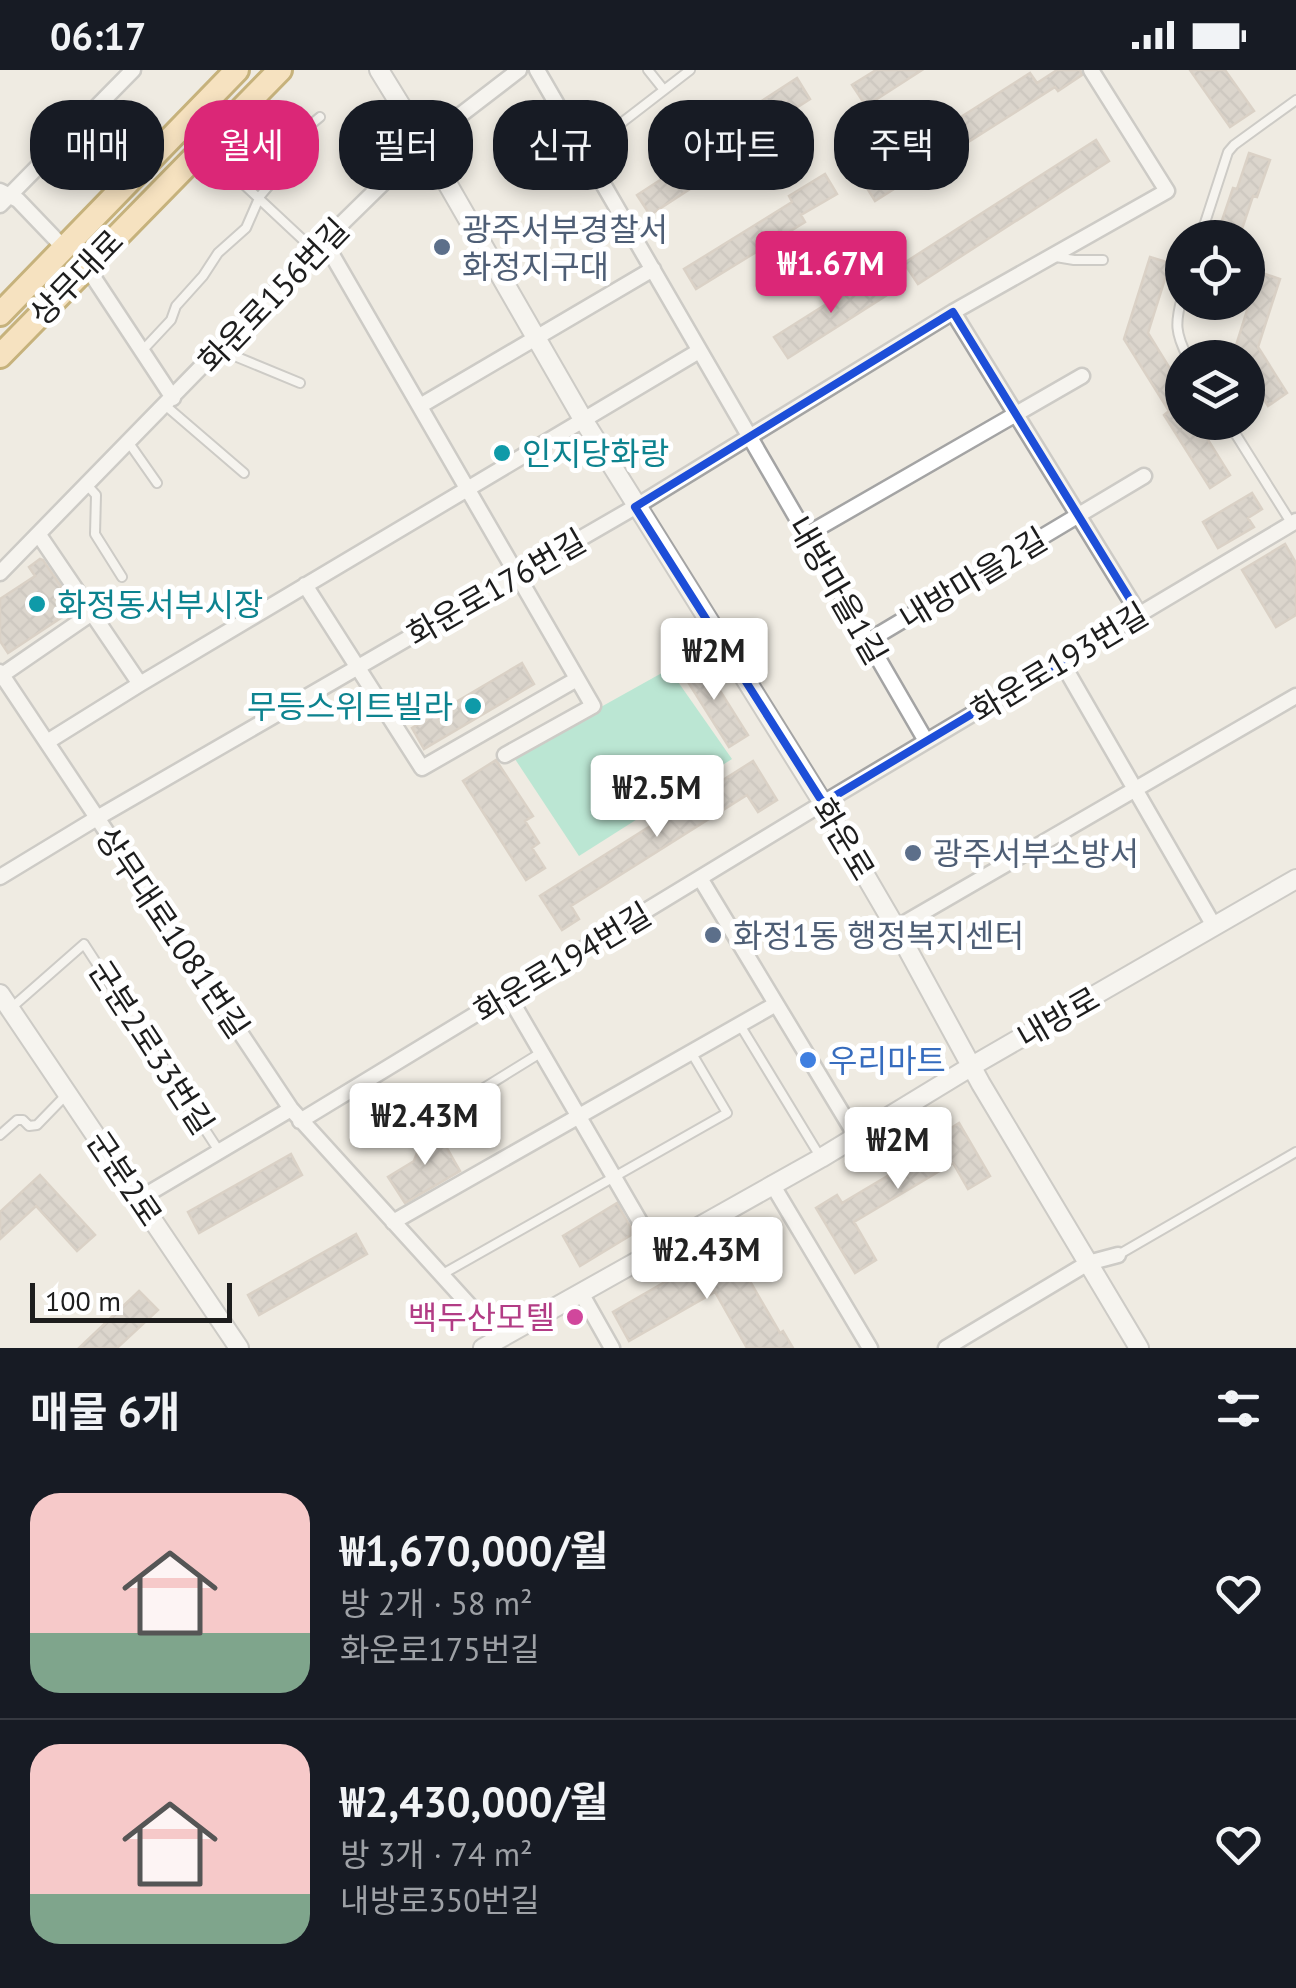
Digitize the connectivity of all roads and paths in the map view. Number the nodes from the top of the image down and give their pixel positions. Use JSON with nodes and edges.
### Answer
{"nodes":[{"id":1,"x":237,"y":70,"type":"edge"},
{"id":2,"x":280,"y":70,"type":"edge"},
{"id":3,"x":379,"y":70,"type":"edge"},
{"id":4,"x":519,"y":70,"type":"edge"},
{"id":5,"x":537,"y":70,"type":"edge"},
{"id":6,"x":648,"y":70,"type":"edge"},
{"id":7,"x":690,"y":70,"type":"edge"},
{"id":8,"x":1091,"y":70,"type":"edge"},
{"id":9,"x":128,"y":71,"type":"edge"},
{"id":10,"x":664,"y":90,"type":"junction"},
{"id":11,"x":397,"y":100,"type":"edge"},
{"id":12,"x":555,"y":100,"type":"edge"},
{"id":13,"x":1296,"y":100,"type":"edge"},
{"id":14,"x":473,"y":105,"type":"edge"},
{"id":15,"x":320,"y":117,"type":"dead end"},
{"id":16,"x":628,"y":119,"type":"edge"},
{"id":17,"x":250,"y":190,"type":"edge"},
{"id":18,"x":377,"y":190,"type":"edge"},
{"id":19,"x":451,"y":190,"type":"edge"},
{"id":20,"x":608,"y":190,"type":"edge"},
{"id":21,"x":3,"y":197,"type":"edge"},
{"id":22,"x":259,"y":198,"type":"junction"},
{"id":23,"x":1206,"y":220,"type":"edge"},
{"id":24,"x":320,"y":246,"type":"junction"},
{"id":25,"x":64,"y":248,"type":"junction"},
{"id":26,"x":1051,"y":256,"type":"junction"},
{"id":27,"x":1103,"y":260,"type":"dead end"},
{"id":28,"x":86,"y":266,"type":"junction"},
{"id":29,"x":653,"y":269,"type":"junction"},
{"id":30,"x":954,"y":312,"type":"junction"},
{"id":31,"x":0,"y":314,"type":"edge"},
{"id":32,"x":536,"y":337,"type":"junction"},
{"id":33,"x":220,"y":350,"type":"junction"},
{"id":34,"x":142,"y":351,"type":"junction"},
{"id":35,"x":699,"y":352,"type":"junction"},
{"id":36,"x":0,"y":356,"type":"edge"},
{"id":37,"x":1082,"y":376,"type":"dead end"},
{"id":38,"x":300,"y":383,"type":"dead end"},
{"id":39,"x":170,"y":402,"type":"junction"},
{"id":40,"x":420,"y":406,"type":"junction"},
{"id":41,"x":1017,"y":413,"type":"junction"},
{"id":42,"x":584,"y":421,"type":"junction"},
{"id":43,"x":750,"y":438,"type":"junction"},
{"id":44,"x":1240,"y":440,"type":"edge"},
{"id":45,"x":129,"y":444,"type":"junction"},
{"id":46,"x":244,"y":474,"type":"dead end"},
{"id":47,"x":1144,"y":476,"type":"dead end"},
{"id":48,"x":157,"y":483,"type":"dead end"},
{"id":49,"x":88,"y":486,"type":"junction"},
{"id":50,"x":468,"y":488,"type":"junction"},
{"id":51,"x":635,"y":506,"type":"junction"},
{"id":52,"x":1079,"y":515,"type":"junction"},
{"id":53,"x":1295,"y":526,"type":"edge"},
{"id":54,"x":39,"y":535,"type":"junction"},
{"id":55,"x":806,"y":535,"type":"junction"},
{"id":56,"x":0,"y":573,"type":"edge"},
{"id":57,"x":518,"y":574,"type":"junction"},
{"id":58,"x":122,"y":577,"type":"dead end"},
{"id":59,"x":305,"y":586,"type":"junction"},
{"id":60,"x":92,"y":613,"type":"junction"},
{"id":61,"x":1139,"y":614,"type":"junction"},
{"id":62,"x":868,"y":642,"type":"junction"},
{"id":63,"x":1061,"y":661,"type":"junction"},
{"id":64,"x":357,"y":668,"type":"junction"},
{"id":65,"x":1,"y":674,"type":"edge"},
{"id":66,"x":580,"y":682,"type":"junction"},
{"id":67,"x":140,"y":684,"type":"junction"},
{"id":68,"x":1296,"y":696,"type":"edge"},
{"id":69,"x":926,"y":741,"type":"junction"},
{"id":70,"x":47,"y":742,"type":"junction"},
{"id":71,"x":505,"y":755,"type":"dead end"},
{"id":72,"x":1134,"y":789,"type":"junction"},
{"id":73,"x":823,"y":803,"type":"junction"},
{"id":74,"x":98,"y":818,"type":"junction"},
{"id":75,"x":0,"y":877,"type":"edge"},
{"id":76,"x":700,"y":878,"type":"junction"},
{"id":77,"x":1296,"y":879,"type":"edge"},
{"id":78,"x":1214,"y":926,"type":"junction"},
{"id":79,"x":896,"y":928,"type":"junction"},
{"id":80,"x":84,"y":944,"type":"joint"},
{"id":81,"x":508,"y":994,"type":"junction"},
{"id":82,"x":5,"y":1001,"type":"edge"},
{"id":83,"x":776,"y":1004,"type":"junction"},
{"id":84,"x":739,"y":1024,"type":"junction"},
{"id":85,"x":542,"y":1052,"type":"junction"},
{"id":86,"x":691,"y":1052,"type":"junction"},
{"id":87,"x":972,"y":1066,"type":"junction"},
{"id":88,"x":68,"y":1093,"type":"junction"},
{"id":89,"x":296,"y":1115,"type":"junction"},
{"id":90,"x":579,"y":1116,"type":"junction"},
{"id":91,"x":429,"y":1122,"type":"dead end"},
{"id":92,"x":0,"y":1135,"type":"edge"},
{"id":93,"x":856,"y":1136,"type":"junction"},
{"id":94,"x":220,"y":1150,"type":"junction"},
{"id":95,"x":1296,"y":1152,"type":"edge"},
{"id":96,"x":821,"y":1158,"type":"junction"},
{"id":97,"x":615,"y":1178,"type":"junction"},
{"id":98,"x":772,"y":1184,"type":"junction"},
{"id":99,"x":139,"y":1199,"type":"junction"},
{"id":100,"x":392,"y":1222,"type":"junction"},
{"id":101,"x":657,"y":1250,"type":"junction"},
{"id":102,"x":1118,"y":1255,"type":"joint"},
{"id":103,"x":1088,"y":1263,"type":"junction"},
{"id":104,"x":441,"y":1275,"type":"junction"},
{"id":105,"x":581,"y":1293,"type":"junction"},
{"id":106,"x":491,"y":1343,"type":"edge"},
{"id":107,"x":238,"y":1348,"type":"edge"},
{"id":108,"x":612,"y":1348,"type":"edge"},
{"id":109,"x":870,"y":1348,"type":"edge"},
{"id":110,"x":946,"y":1348,"type":"edge"},
{"id":111,"x":1139,"y":1348,"type":"edge"}],
"edges":[{"from":1,"to":25,"type":"main road","name":"상무대로"},
{"from":2,"to":28,"type":"main road","name":"상무대로"},
{"from":3,"to":11,"type":"street","name":"화운로"},
{"from":4,"to":14,"type":"street","name":"화운로156번길"},
{"from":5,"to":12,"type":"street","name":"내방마을1길"},
{"from":6,"to":10,"type":"lane"},
{"from":7,"to":10,"type":"lane"},
{"from":8,"to":26,"type":"street","name":"화운로176번길"},
{"from":9,"to":21,"type":"street"},
{"from":10,"to":16,"type":"lane"},
{"from":13,"to":23,"type":"lane"},
{"from":15,"to":22,"type":"lane"},
{"from":17,"to":22,"type":"lane"},
{"from":18,"to":24,"type":"street","name":"화운로156번길"},
{"from":19,"to":32,"type":"street","name":"화운로"},
{"from":20,"to":29,"type":"street","name":"내방마을1길"},
{"from":21,"to":25,"type":"street"},
{"from":22,"to":24,"type":"lane"},
{"from":22,"to":34,"type":"lane"},
{"from":24,"to":33,"type":"street","name":"화운로156번길"},
{"from":24,"to":40,"type":"street"},
{"from":25,"to":31,"type":"main road","name":"상무대로"},
{"from":26,"to":27,"type":"lane"},
{"from":26,"to":30,"type":"street","name":"화운로176번길"},
{"from":28,"to":34,"type":"street"},
{"from":28,"to":36,"type":"main road","name":"상무대로"},
{"from":29,"to":32,"type":"street"},
{"from":29,"to":35,"type":"street","name":"내방마을1길"},
{"from":30,"to":41,"type":"street","name":"내방마을2길"},
{"from":30,"to":43,"type":"street","name":"화운로176번길"},
{"from":32,"to":40,"type":"street"},
{"from":32,"to":42,"type":"street","name":"화운로"},
{"from":33,"to":38,"type":"lane"},
{"from":33,"to":39,"type":"street","name":"화운로156번길"},
{"from":34,"to":39,"type":"street"},
{"from":35,"to":42,"type":"street"},
{"from":35,"to":43,"type":"street","name":"내방마을1길"},
{"from":37,"to":41,"type":"street"},
{"from":39,"to":45,"type":"street","name":"화운로156번길"},
{"from":39,"to":46,"type":"lane"},
{"from":40,"to":50,"type":"street"},
{"from":41,"to":52,"type":"street","name":"내방마을2길"},
{"from":41,"to":55,"type":"street"},
{"from":42,"to":50,"type":"street"},
{"from":42,"to":51,"type":"street","name":"화운로"},
{"from":43,"to":51,"type":"street","name":"화운로176번길"},
{"from":43,"to":55,"type":"street","name":"내방마을1길"},
{"from":44,"to":53,"type":"lane"},
{"from":45,"to":48,"type":"lane"},
{"from":45,"to":49,"type":"street","name":"화운로156번길"},
{"from":47,"to":52,"type":"street","name":"내방마을2길"},
{"from":49,"to":54,"type":"street","name":"화운로156번길"},
{"from":49,"to":58,"type":"lane"},
{"from":50,"to":57,"type":"street"},
{"from":50,"to":59,"type":"street"},
{"from":51,"to":57,"type":"street","name":"화운로176번길"},
{"from":51,"to":73,"type":"street","name":"화운로"},
{"from":52,"to":61,"type":"street","name":"내방마을2길"},
{"from":52,"to":62,"type":"street","name":"내방마을2길"},
{"from":53,"to":61,"type":"street","name":"화운로193번길"},
{"from":54,"to":56,"type":"street","name":"화운로156번길"},
{"from":54,"to":60,"type":"street"},
{"from":55,"to":62,"type":"street","name":"내방마을1길"},
{"from":57,"to":64,"type":"street","name":"화운로176번길"},
{"from":57,"to":66,"type":"street"},
{"from":59,"to":64,"type":"street"},
{"from":59,"to":67,"type":"street"},
{"from":60,"to":65,"type":"street","name":"상무대로1081번길"},
{"from":60,"to":67,"type":"street"},
{"from":61,"to":63,"type":"street","name":"화운로193번길"},
{"from":62,"to":69,"type":"street","name":"내방마을1길"},
{"from":63,"to":69,"type":"street","name":"화운로193번길"},
{"from":63,"to":72,"type":"street"},
{"from":64,"to":66,"type":"street"},
{"from":64,"to":74,"type":"street","name":"화운로176번길"},
{"from":65,"to":70,"type":"street","name":"상무대로1081번길"},
{"from":66,"to":71,"type":"street"},
{"from":67,"to":70,"type":"street"},
{"from":68,"to":72,"type":"street"},
{"from":69,"to":73,"type":"street","name":"화운로193번길"},
{"from":70,"to":74,"type":"street","name":"상무대로1081번길"},
{"from":72,"to":78,"type":"street"},
{"from":72,"to":79,"type":"street"},
{"from":73,"to":76,"type":"street","name":"화운로194번길"},
{"from":73,"to":79,"type":"street","name":"화운로"},
{"from":74,"to":75,"type":"street","name":"화운로176번길"},
{"from":74,"to":89,"type":"street","name":"상무대로1081번길"},
{"from":76,"to":81,"type":"street","name":"화운로194번길"},
{"from":76,"to":83,"type":"street"},
{"from":77,"to":78,"type":"street","name":"내방로"},
{"from":78,"to":87,"type":"street","name":"내방로"},
{"from":79,"to":87,"type":"street","name":"화운로"},
{"from":80,"to":82,"type":"lane","name":"군분2로"},
{"from":80,"to":94,"type":"lane","name":"군분2로33번길"},
{"from":81,"to":85,"type":"street"},
{"from":81,"to":89,"type":"street","name":"화운로194번길"},
{"from":82,"to":88,"type":"street","name":"군분2로"},
{"from":83,"to":84,"type":"street"},
{"from":83,"to":93,"type":"street"},
{"from":84,"to":86,"type":"street"},
{"from":84,"to":96,"type":"lane"},
{"from":85,"to":90,"type":"street"},
{"from":85,"to":91,"type":"lane"},
{"from":86,"to":90,"type":"street"},
{"from":86,"to":97,"type":"lane"},
{"from":87,"to":93,"type":"street","name":"내방로"},
{"from":87,"to":103,"type":"street","name":"화운로"},
{"from":88,"to":92,"type":"lane"},
{"from":88,"to":99,"type":"street","name":"군분2로"},
{"from":89,"to":94,"type":"street","name":"군분2로33번길"},
{"from":89,"to":100,"type":"street","name":"상무대로1081번길"},
{"from":90,"to":97,"type":"street"},
{"from":90,"to":100,"type":"street"},
{"from":93,"to":96,"type":"street","name":"내방로"},
{"from":94,"to":99,"type":"street","name":"군분2로33번길"},
{"from":95,"to":102,"type":"lane"},
{"from":96,"to":98,"type":"street","name":"내방로"},
{"from":97,"to":101,"type":"street"},
{"from":97,"to":104,"type":"lane"},
{"from":98,"to":101,"type":"street","name":"내방로"},
{"from":98,"to":109,"type":"street"},
{"from":99,"to":107,"type":"street","name":"군분2로"},
{"from":100,"to":104,"type":"street","name":"상무대로1081번길"},
{"from":101,"to":105,"type":"street","name":"내방로"},
{"from":102,"to":103,"type":"street"},
{"from":103,"to":110,"type":"street"},
{"from":103,"to":111,"type":"street","name":"화운로"},
{"from":104,"to":106,"type":"street","name":"상무대로1081번길"},
{"from":105,"to":106,"type":"street","name":"내방로"},
{"from":105,"to":108,"type":"street"}]}
